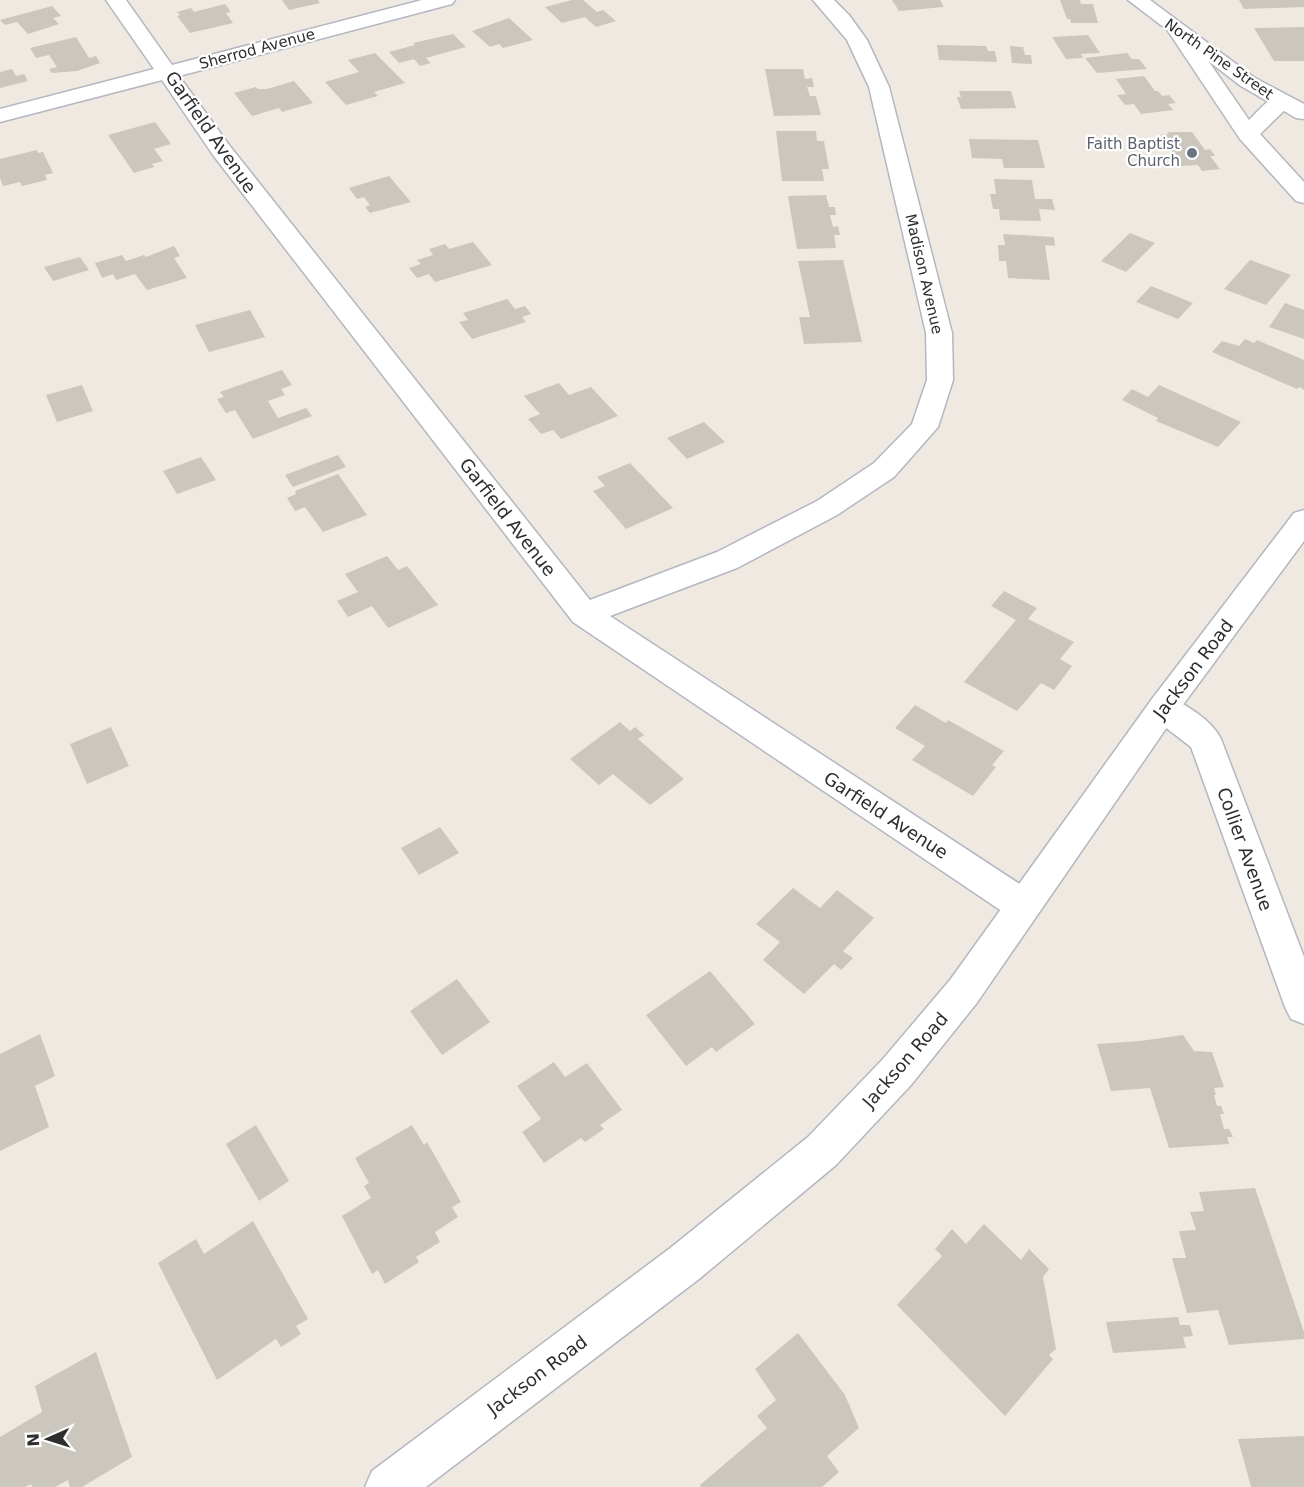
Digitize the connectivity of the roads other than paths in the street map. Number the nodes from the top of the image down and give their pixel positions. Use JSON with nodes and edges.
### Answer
{"nodes":[{"id":1,"x":116,"y":0,"type":"edge"},
{"id":2,"x":445,"y":0,"type":"edge"},
{"id":3,"x":823,"y":0,"type":"edge"},
{"id":4,"x":1137,"y":0,"type":"edge"},
{"id":5,"x":1178,"y":32,"type":"junction"},
{"id":6,"x":168,"y":72,"type":"junction"},
{"id":7,"x":1280,"y":102,"type":"junction"},
{"id":8,"x":1304,"y":113,"type":"edge"},
{"id":9,"x":0,"y":116,"type":"edge"},
{"id":10,"x":1248,"y":135,"type":"junction"},
{"id":11,"x":1304,"y":196,"type":"edge"},
{"id":12,"x":1304,"y":520,"type":"edge"},
{"id":13,"x":584,"y":614,"type":"junction"},
{"id":14,"x":1162,"y":708,"type":"junction"},
{"id":15,"x":1022,"y":904,"type":"junction"},
{"id":16,"x":1304,"y":1007,"type":"edge"},
{"id":17,"x":388,"y":1487,"type":"edge"}],
"edges":[{"from":1,"to":6,"type":"street","name":"Garfield Avenue"},
{"from":2,"to":6,"type":"street","name":"Sherrod Avenue"},
{"from":3,"to":13,"type":"street","name":"Madison Avenue"},
{"from":4,"to":5,"type":"street","name":"North Pine Street"},
{"from":5,"to":7,"type":"street","name":"North Pine Street"},
{"from":5,"to":10,"type":"street"},
{"from":6,"to":9,"type":"street","name":"Sherrod Avenue"},
{"from":6,"to":13,"type":"street","name":"Garfield Avenue"},
{"from":7,"to":8,"type":"street","name":"North Pine Street"},
{"from":7,"to":10,"type":"street"},
{"from":10,"to":11,"type":"street"},
{"from":12,"to":14,"type":"street","name":"Jackson Road"},
{"from":13,"to":15,"type":"street","name":"Garfield Avenue"},
{"from":14,"to":15,"type":"street","name":"Jackson Road"},
{"from":14,"to":16,"type":"street","name":"Collier Avenue"},
{"from":15,"to":17,"type":"street","name":"Jackson Road"}]}
